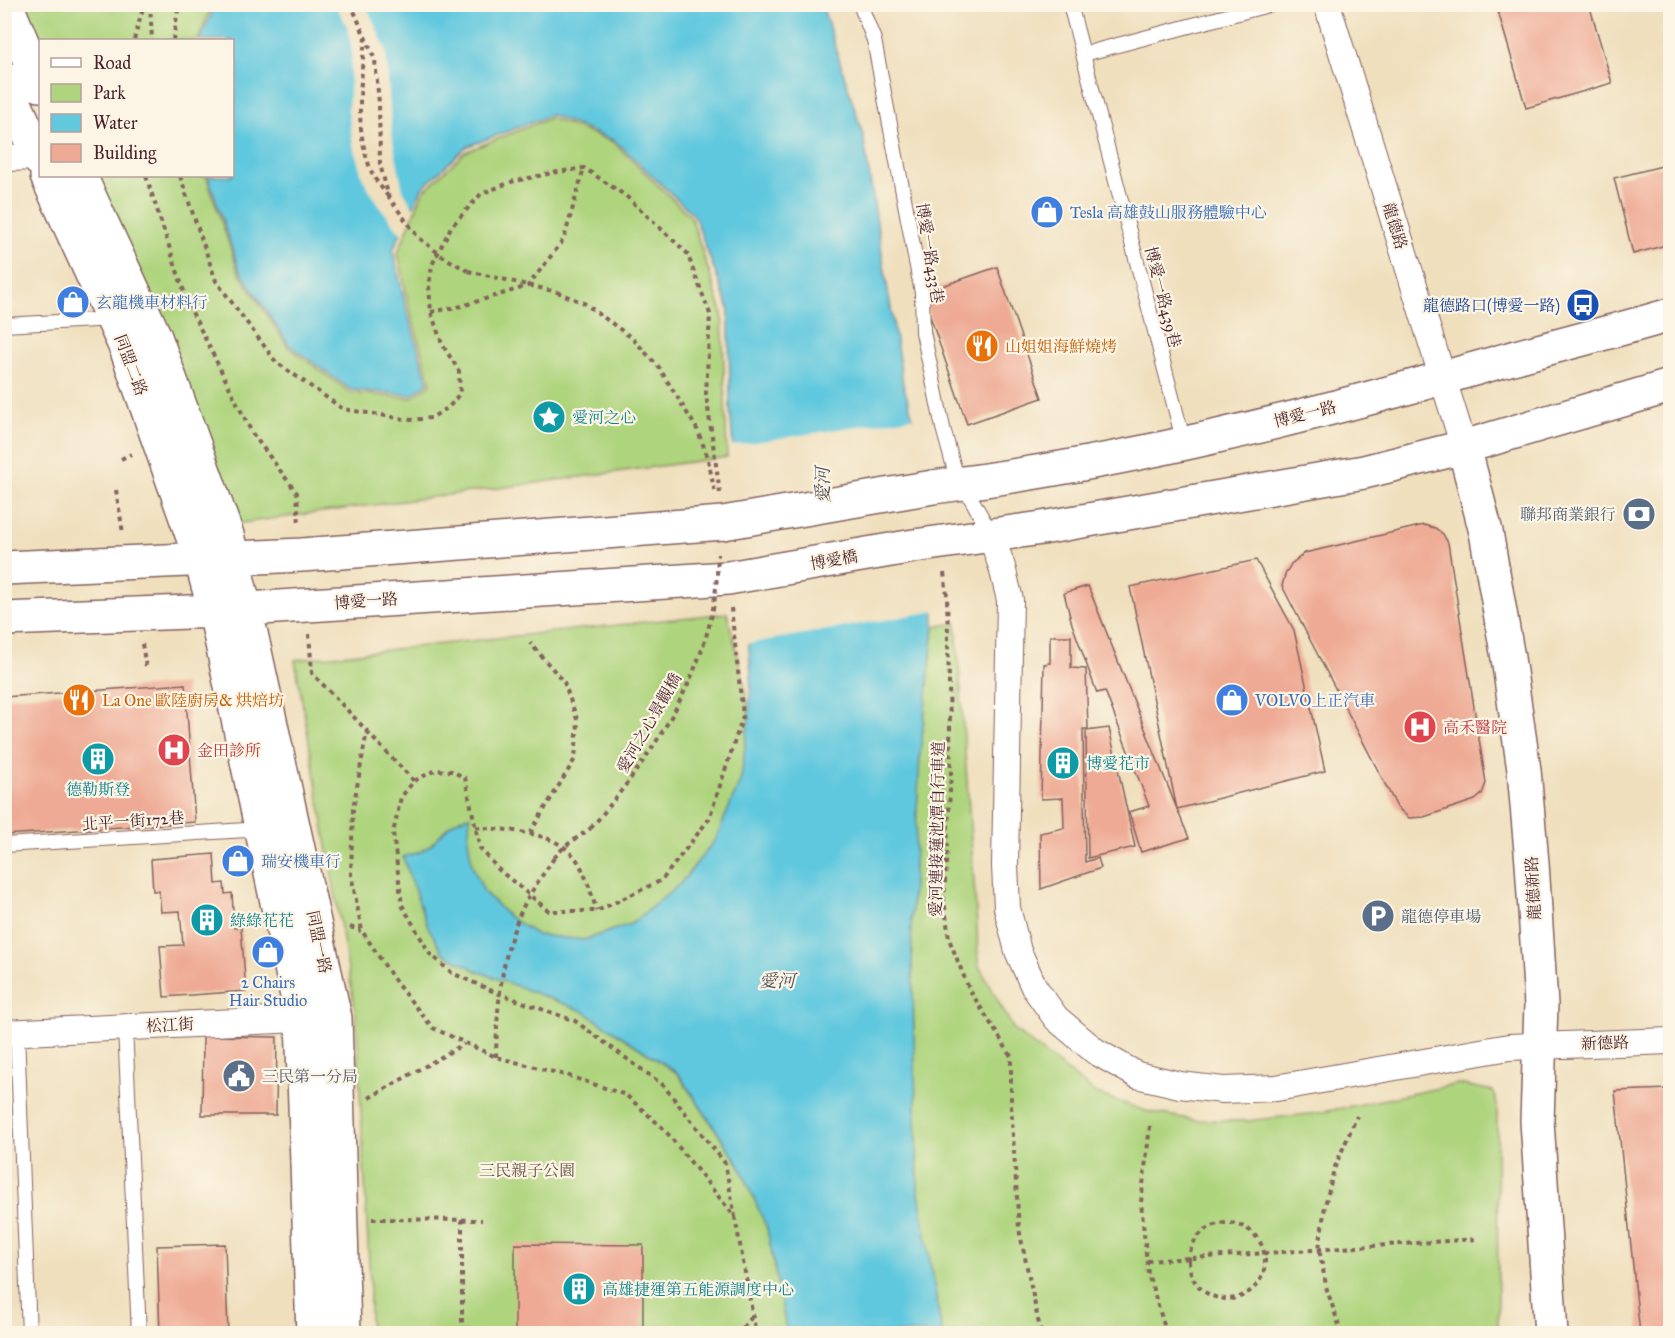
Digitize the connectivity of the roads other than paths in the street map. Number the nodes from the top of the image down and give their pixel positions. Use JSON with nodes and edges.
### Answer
{"nodes":[{"id":1,"x":6,"y":4,"type":"edge"},
{"id":2,"x":860,"y":4,"type":"edge"},
{"id":3,"x":1070,"y":4,"type":"edge"},
{"id":4,"x":1272,"y":4,"type":"edge"},
{"id":5,"x":1327,"y":4,"type":"edge"},
{"id":6,"x":1084,"y":54,"type":"junction"},
{"id":7,"x":4,"y":78,"type":"edge"},
{"id":8,"x":39,"y":83,"type":"edge"},
{"id":9,"x":39,"y":155,"type":"edge"},
{"id":10,"x":4,"y":158,"type":"edge"},
{"id":11,"x":39,"y":162,"type":"edge"},
{"id":12,"x":49,"y":177,"type":"edge"},
{"id":13,"x":80,"y":177,"type":"edge"},
{"id":14,"x":1671,"y":315,"type":"edge"},
{"id":15,"x":114,"y":319,"type":"junction"},
{"id":16,"x":4,"y":325,"type":"edge"},
{"id":17,"x":1443,"y":378,"type":"junction"},
{"id":18,"x":1671,"y":386,"type":"edge"},
{"id":19,"x":1184,"y":443,"type":"junction"},
{"id":20,"x":1464,"y":447,"type":"junction"},
{"id":21,"x":947,"y":486,"type":"junction"},
{"id":22,"x":991,"y":535,"type":"junction"},
{"id":23,"x":721,"y":539,"type":"junction"},
{"id":24,"x":233,"y":558,"type":"junction"},
{"id":25,"x":201,"y":560,"type":"junction"},
{"id":26,"x":4,"y":568,"type":"edge"},
{"id":27,"x":230,"y":609,"type":"junction"},
{"id":28,"x":4,"y":619,"type":"edge"},
{"id":29,"x":263,"y":829,"type":"junction"},
{"id":30,"x":4,"y":846,"type":"edge"},
{"id":31,"x":335,"y":1018,"type":"junction"},
{"id":32,"x":302,"y":1019,"type":"junction"},
{"id":33,"x":125,"y":1028,"type":"junction"},
{"id":34,"x":11,"y":1033,"type":"edge"},
{"id":35,"x":1671,"y":1041,"type":"edge"},
{"id":36,"x":1539,"y":1046,"type":"junction"},
{"id":37,"x":28,"y":1334,"type":"edge"},
{"id":38,"x":139,"y":1334,"type":"edge"},
{"id":39,"x":313,"y":1334,"type":"edge"},
{"id":40,"x":344,"y":1334,"type":"edge"},
{"id":41,"x":1551,"y":1334,"type":"edge"}],
"edges":[{"from":1,"to":8,"type":"street"},
{"from":2,"to":21,"type":"lane","name":"博愛一路433巷"},
{"from":3,"to":6,"type":"lane","name":"博愛一路439巷"},
{"from":4,"to":6,"type":"lane"},
{"from":5,"to":17,"type":"street","name":"龍德路"},
{"from":6,"to":19,"type":"lane","name":"博愛一路439巷"},
{"from":7,"to":9,"type":"street","name":"同盟二路"},
{"from":10,"to":11,"type":"street"},
{"from":12,"to":15,"type":"street","name":"同盟二路"},
{"from":13,"to":24,"type":"street","name":"同盟二路"},
{"from":14,"to":17,"type":"street","name":"博愛一路"},
{"from":15,"to":16,"type":"lane"},
{"from":15,"to":25,"type":"street","name":"同盟二路"},
{"from":17,"to":19,"type":"street","name":"博愛一路"},
{"from":17,"to":20,"type":"street","name":"龍德路"},
{"from":18,"to":20,"type":"street"},
{"from":19,"to":21,"type":"street","name":"博愛一路"},
{"from":20,"to":22,"type":"street"},
{"from":20,"to":36,"type":"street","name":"龍德新路"},
{"from":21,"to":22,"type":"lane","name":"博愛一路433巷"},
{"from":21,"to":23,"type":"street","bridge":true},
{"from":22,"to":23,"type":"street","name":"博愛橋"},
{"from":22,"to":36,"type":"street","name":"新德路"},
{"from":23,"to":24,"type":"street"},
{"from":23,"to":27,"type":"street","name":"博愛一路"},
{"from":24,"to":25,"type":"street"},
{"from":24,"to":27,"type":"street","name":"同盟一路"},
{"from":25,"to":26,"type":"street"},
{"from":25,"to":27,"type":"street","name":"同盟一路"},
{"from":27,"to":28,"type":"street","name":"博愛一路"},
{"from":27,"to":29,"type":"street","name":"同盟一路"},
{"from":27,"to":31,"type":"street","name":"同盟一路"},
{"from":29,"to":30,"type":"lane","name":"北平一街172巷"},
{"from":29,"to":32,"type":"street","name":"同盟一路"},
{"from":31,"to":32,"type":"street","name":"松江街"},
{"from":31,"to":40,"type":"street","name":"同盟一路"},
{"from":32,"to":33,"type":"street","name":"松江街"},
{"from":32,"to":39,"type":"street","name":"同盟一路"},
{"from":33,"to":34,"type":"street","name":"松江街"},
{"from":33,"to":38,"type":"lane"},
{"from":34,"to":37,"type":"lane"},
{"from":35,"to":36,"type":"street","name":"新德路"},
{"from":36,"to":41,"type":"street","name":"龍德新路"}]}
